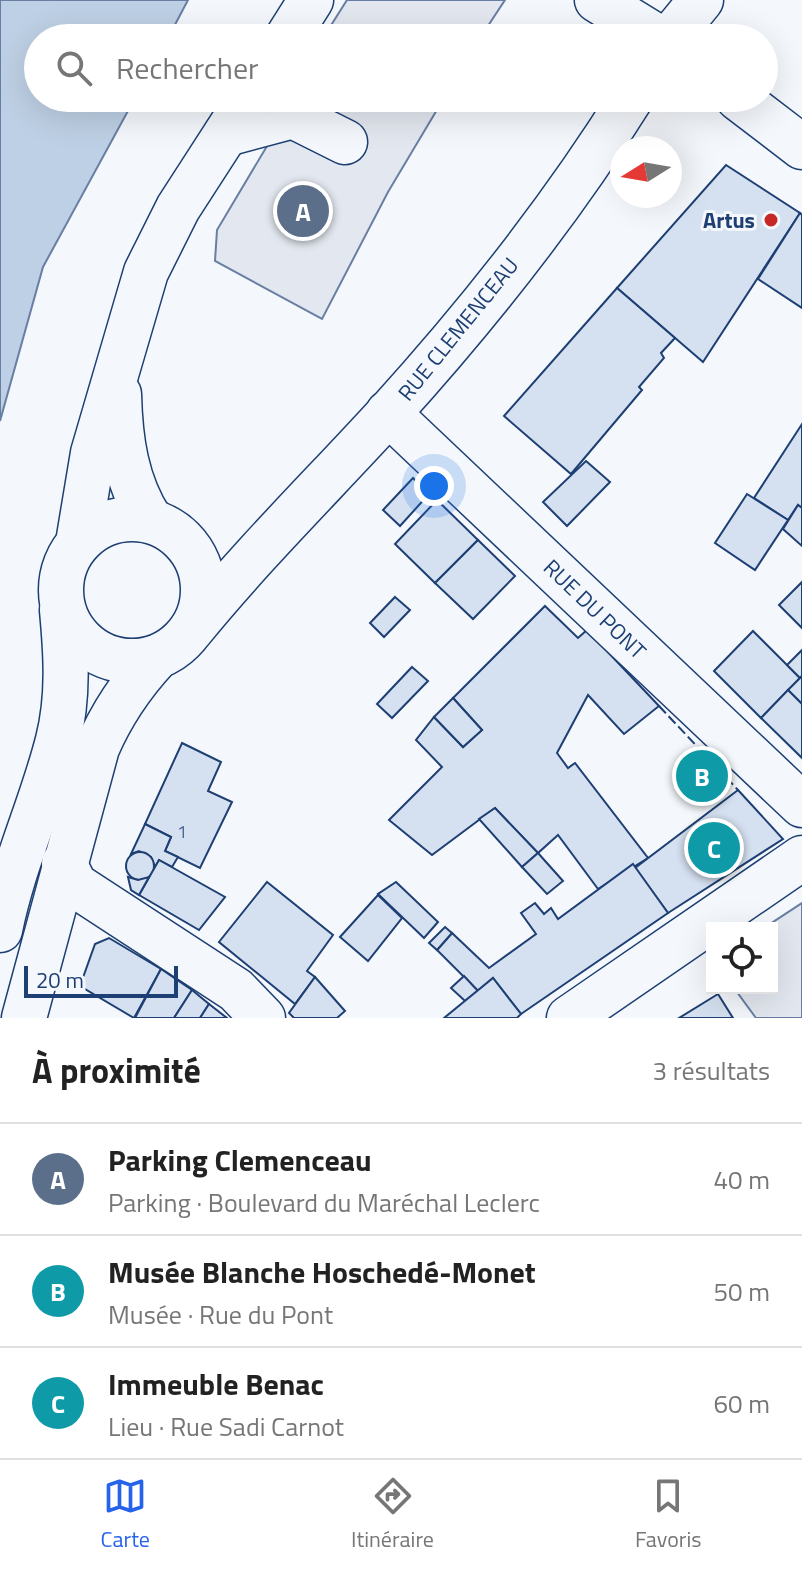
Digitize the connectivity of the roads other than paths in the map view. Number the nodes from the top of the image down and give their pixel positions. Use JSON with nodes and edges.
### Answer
{"nodes":[{"id":1,"x":311,"y":0,"type":"edge"},
{"id":2,"x":597,"y":0,"type":"edge"},
{"id":3,"x":701,"y":0,"type":"edge"},
{"id":4,"x":296,"y":24,"type":"edge"},
{"id":5,"x":636,"y":24,"type":"edge"},
{"id":6,"x":681,"y":24,"type":"edge"},
{"id":7,"x":240,"y":112,"type":"edge"},
{"id":8,"x":622,"y":112,"type":"edge"},
{"id":9,"x":756,"y":112,"type":"edge"},
{"id":10,"x":226,"y":134,"type":"junction"},
{"id":11,"x":345,"y":142,"type":"dead end"},
{"id":12,"x":799,"y":145,"type":"edge"},
{"id":13,"x":118,"y":371,"type":"junction"},
{"id":14,"x":388,"y":413,"type":"junction"},
{"id":15,"x":151,"y":521,"type":"junction"},
{"id":16,"x":78,"y":543,"type":"junction"},
{"id":17,"x":266,"y":545,"type":"junction"},
{"id":18,"x":193,"y":553,"type":"junction"},
{"id":19,"x":61,"y":603,"type":"junction"},
{"id":20,"x":191,"y":630,"type":"junction"},
{"id":21,"x":157,"y":657,"type":"junction"},
{"id":22,"x":802,"y":805,"type":"edge"},
{"id":23,"x":802,"y":858,"type":"edge"},
{"id":24,"x":64,"y":863,"type":"junction"},
{"id":25,"x":0,"y":930,"type":"edge"},
{"id":26,"x":24,"y":1018,"type":"edge"},
{"id":27,"x":263,"y":1018,"type":"edge"},
{"id":28,"x":569,"y":1018,"type":"edge"}],
"edges":[{"from":1,"to":4,"type":"main road"},
{"from":2,"to":5,"type":"main road"},
{"from":3,"to":6,"type":"main road"},
{"from":7,"to":10,"type":"main road"},
{"from":8,"to":14,"type":"main road","name":"RUE CLEMENCEAU"},
{"from":9,"to":12,"type":"main road"},
{"from":10,"to":11,"type":"main road"},
{"from":10,"to":13,"type":"main road"},
{"from":13,"to":15,"type":"main road"},
{"from":13,"to":16,"type":"main road"},
{"from":14,"to":17,"type":"main road","name":"RUE CLEMENCEAU"},
{"from":14,"to":22,"type":"main road","name":"RUE DU PONT"},
{"from":15,"to":16,"type":"main road"},
{"from":15,"to":18,"type":"main road"},
{"from":16,"to":19,"type":"main road"},
{"from":17,"to":18,"type":"main road"},
{"from":17,"to":20,"type":"main road","name":"RUE CLEMENCEAU"},
{"from":18,"to":20,"type":"main road"},
{"from":19,"to":21,"type":"main road"},
{"from":19,"to":25,"type":"main road"},
{"from":20,"to":21,"type":"main road"},
{"from":21,"to":24,"type":"main road"},
{"from":23,"to":28,"type":"main road"},
{"from":24,"to":26,"type":"main road"},
{"from":24,"to":27,"type":"main road"}]}
